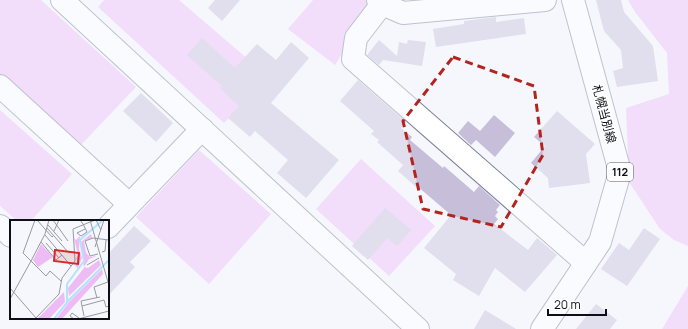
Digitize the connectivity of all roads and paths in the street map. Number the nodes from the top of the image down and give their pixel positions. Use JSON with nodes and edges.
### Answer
{"nodes":[{"id":1,"x":62,"y":0,"type":"edge"},
{"id":2,"x":545,"y":0,"type":"edge"},
{"id":3,"x":573,"y":0,"type":"edge"},
{"id":4,"x":380,"y":2,"type":"edge"},
{"id":5,"x":0,"y":86,"type":"edge"},
{"id":6,"x":202,"y":129,"type":"junction"},
{"id":7,"x":129,"y":204,"type":"junction"},
{"id":8,"x":0,"y":226,"type":"edge"},
{"id":9,"x":109,"y":226,"type":"edge"},
{"id":10,"x":10,"y":235,"type":"edge"},
{"id":11,"x":586,"y":263,"type":"junction"},
{"id":12,"x":418,"y":329,"type":"edge"},
{"id":13,"x":542,"y":329,"type":"edge"}],
"edges":[{"from":1,"to":6,"type":"street"},
{"from":2,"to":4,"type":"street"},
{"from":3,"to":11,"type":"street","name":"札幌当別線","number":"112"},
{"from":4,"to":11,"type":"street"},
{"from":5,"to":7,"type":"street"},
{"from":6,"to":7,"type":"street"},
{"from":6,"to":12,"type":"street"},
{"from":7,"to":9,"type":"street"},
{"from":8,"to":10,"type":"street"},
{"from":11,"to":13,"type":"street","name":"札幌当別線","number":"112"}]}
